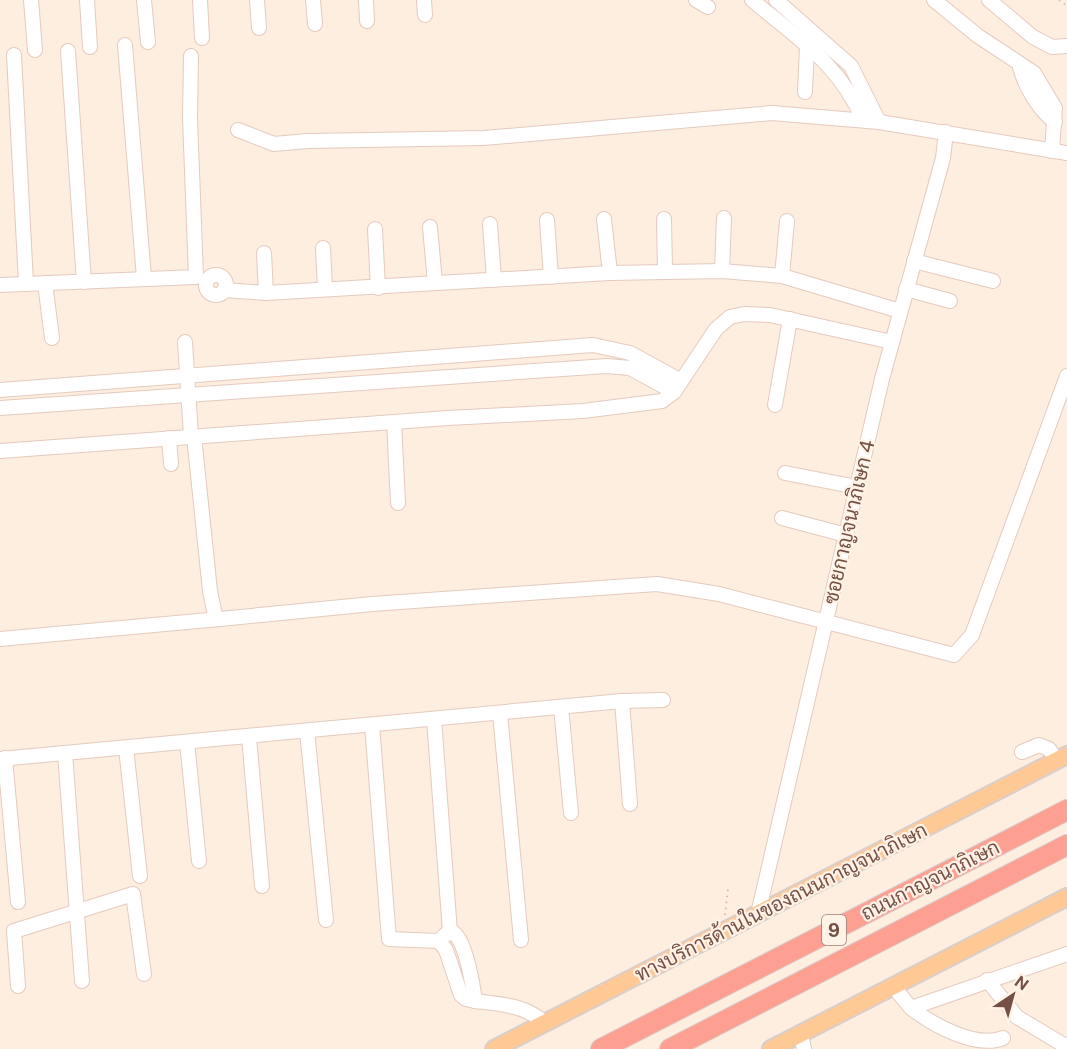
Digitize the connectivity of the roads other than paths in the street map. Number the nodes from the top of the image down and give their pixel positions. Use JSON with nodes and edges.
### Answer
{"nodes":[{"id":1,"x":31,"y":0,"type":"edge"},
{"id":2,"x":87,"y":0,"type":"edge"},
{"id":3,"x":144,"y":0,"type":"edge"},
{"id":4,"x":200,"y":0,"type":"edge"},
{"id":5,"x":257,"y":0,"type":"edge"},
{"id":6,"x":313,"y":0,"type":"edge"},
{"id":7,"x":366,"y":0,"type":"edge"},
{"id":8,"x":424,"y":0,"type":"edge"},
{"id":9,"x":752,"y":0,"type":"edge"},
{"id":10,"x":776,"y":0,"type":"edge"},
{"id":11,"x":934,"y":0,"type":"edge"},
{"id":12,"x":989,"y":0,"type":"edge"},
{"id":13,"x":425,"y":15,"type":"dead end"},
{"id":14,"x":367,"y":21,"type":"dead end"},
{"id":15,"x":315,"y":24,"type":"dead end"},
{"id":16,"x":259,"y":28,"type":"dead end"},
{"id":17,"x":202,"y":38,"type":"dead end"},
{"id":18,"x":148,"y":42,"type":"dead end"},
{"id":19,"x":125,"y":45,"type":"dead end"},
{"id":20,"x":807,"y":46,"type":"junction"},
{"id":21,"x":1067,"y":46,"type":"edge"},
{"id":22,"x":90,"y":47,"type":"dead end"},
{"id":23,"x":35,"y":50,"type":"dead end"},
{"id":24,"x":68,"y":51,"type":"dead end"},
{"id":25,"x":14,"y":56,"type":"dead end"},
{"id":26,"x":191,"y":56,"type":"dead end"},
{"id":27,"x":805,"y":92,"type":"dead end"},
{"id":28,"x":862,"y":120,"type":"junction"},
{"id":29,"x":879,"y":122,"type":"junction"},
{"id":30,"x":238,"y":130,"type":"dead end"},
{"id":31,"x":946,"y":132,"type":"junction"},
{"id":32,"x":1052,"y":151,"type":"junction"},
{"id":33,"x":1067,"y":153,"type":"edge"},
{"id":34,"x":724,"y":218,"type":"dead end"},
{"id":35,"x":604,"y":219,"type":"dead end"},
{"id":36,"x":664,"y":219,"type":"dead end"},
{"id":37,"x":547,"y":220,"type":"dead end"},
{"id":38,"x":787,"y":221,"type":"dead end"},
{"id":39,"x":490,"y":224,"type":"dead end"},
{"id":40,"x":430,"y":227,"type":"dead end"},
{"id":41,"x":375,"y":229,"type":"dead end"},
{"id":42,"x":323,"y":248,"type":"dead end"},
{"id":43,"x":264,"y":253,"type":"dead end"},
{"id":44,"x":914,"y":261,"type":"junction"},
{"id":45,"x":723,"y":271,"type":"junction"},
{"id":46,"x":665,"y":272,"type":"junction"},
{"id":47,"x":610,"y":273,"type":"junction"},
{"id":48,"x":782,"y":276,"type":"junction"},
{"id":49,"x":551,"y":277,"type":"junction"},
{"id":50,"x":144,"y":278,"type":"junction"},
{"id":51,"x":202,"y":278,"type":"junction"},
{"id":52,"x":494,"y":280,"type":"junction"},
{"id":53,"x":993,"y":281,"type":"dead end"},
{"id":54,"x":84,"y":282,"type":"junction"},
{"id":55,"x":26,"y":283,"type":"junction"},
{"id":56,"x":45,"y":283,"type":"junction"},
{"id":57,"x":435,"y":283,"type":"junction"},
{"id":58,"x":0,"y":285,"type":"edge"},
{"id":59,"x":378,"y":288,"type":"junction"},
{"id":60,"x":325,"y":289,"type":"junction"},
{"id":61,"x":906,"y":289,"type":"junction"},
{"id":62,"x":266,"y":293,"type":"junction"},
{"id":63,"x":950,"y":301,"type":"dead end"},
{"id":64,"x":900,"y":311,"type":"junction"},
{"id":65,"x":790,"y":319,"type":"junction"},
{"id":66,"x":52,"y":338,"type":"dead end"},
{"id":67,"x":185,"y":342,"type":"dead end"},
{"id":68,"x":892,"y":342,"type":"junction"},
{"id":69,"x":187,"y":376,"type":"junction"},
{"id":70,"x":165,"y":377,"type":"junction"},
{"id":71,"x":1066,"y":383,"type":"edge"},
{"id":72,"x":678,"y":386,"type":"junction"},
{"id":73,"x":0,"y":390,"type":"edge"},
{"id":74,"x":188,"y":395,"type":"junction"},
{"id":75,"x":165,"y":397,"type":"junction"},
{"id":76,"x":775,"y":405,"type":"dead end"},
{"id":77,"x":0,"y":408,"type":"edge"},
{"id":78,"x":394,"y":422,"type":"junction"},
{"id":79,"x":192,"y":436,"type":"junction"},
{"id":80,"x":169,"y":438,"type":"junction"},
{"id":81,"x":0,"y":452,"type":"edge"},
{"id":82,"x":171,"y":464,"type":"dead end"},
{"id":83,"x":785,"y":473,"type":"dead end"},
{"id":84,"x":857,"y":487,"type":"junction"},
{"id":85,"x":398,"y":503,"type":"dead end"},
{"id":86,"x":782,"y":518,"type":"dead end"},
{"id":87,"x":846,"y":535,"type":"junction"},
{"id":88,"x":220,"y":619,"type":"junction"},
{"id":89,"x":826,"y":622,"type":"junction"},
{"id":90,"x":0,"y":639,"type":"edge"},
{"id":91,"x":663,"y":700,"type":"dead end"},
{"id":92,"x":622,"y":701,"type":"junction"},
{"id":93,"x":561,"y":707,"type":"junction"},
{"id":94,"x":500,"y":713,"type":"junction"},
{"id":95,"x":434,"y":719,"type":"junction"},
{"id":96,"x":372,"y":725,"type":"junction"},
{"id":97,"x":307,"y":731,"type":"junction"},
{"id":98,"x":249,"y":737,"type":"junction"},
{"id":99,"x":187,"y":742,"type":"junction"},
{"id":100,"x":126,"y":748,"type":"junction"},
{"id":101,"x":1022,"y":752,"type":"dead end"},
{"id":102,"x":65,"y":753,"type":"junction"},
{"id":103,"x":3,"y":758,"type":"edge"},
{"id":104,"x":1062,"y":758,"type":"edge"},
{"id":105,"x":630,"y":804,"type":"dead end"},
{"id":106,"x":1067,"y":810,"type":"edge"},
{"id":107,"x":572,"y":813,"type":"dead end"},
{"id":108,"x":1067,"y":845,"type":"edge"},
{"id":109,"x":199,"y":861,"type":"dead end"},
{"id":110,"x":140,"y":876,"type":"dead end"},
{"id":111,"x":262,"y":886,"type":"dead end"},
{"id":112,"x":1067,"y":897,"type":"edge"},
{"id":113,"x":18,"y":902,"type":"dead end"},
{"id":114,"x":77,"y":912,"type":"junction"},
{"id":115,"x":758,"y":914,"type":"junction"},
{"id":116,"x":326,"y":920,"type":"dead end"},
{"id":117,"x":445,"y":937,"type":"junction"},
{"id":118,"x":521,"y":940,"type":"dead end"},
{"id":119,"x":1067,"y":954,"type":"edge"},
{"id":120,"x":144,"y":974,"type":"dead end"},
{"id":121,"x":987,"y":980,"type":"junction"},
{"id":122,"x":82,"y":981,"type":"dead end"},
{"id":123,"x":18,"y":986,"type":"dead end"},
{"id":124,"x":893,"y":986,"type":"junction"},
{"id":125,"x":911,"y":1008,"type":"junction"},
{"id":126,"x":545,"y":1023,"type":"junction"},
{"id":127,"x":1003,"y":1038,"type":"dead end"},
{"id":128,"x":802,"y":1041,"type":"edge"},
{"id":129,"x":1067,"y":1047,"type":"edge"},
{"id":130,"x":494,"y":1049,"type":"edge"},
{"id":131,"x":601,"y":1049,"type":"edge"},
{"id":132,"x":670,"y":1049,"type":"edge"},
{"id":133,"x":771,"y":1049,"type":"edge"}],
"edges":[{"from":1,"to":23,"type":"street"},
{"from":2,"to":22,"type":"street"},
{"from":3,"to":18,"type":"street"},
{"from":4,"to":17,"type":"street"},
{"from":5,"to":16,"type":"street"},
{"from":6,"to":15,"type":"street"},
{"from":7,"to":14,"type":"street"},
{"from":8,"to":13,"type":"street"},
{"from":9,"to":20,"type":"street"},
{"from":10,"to":29,"type":"street"},
{"from":11,"to":32,"type":"street"},
{"from":12,"to":21,"type":"street"},
{"from":19,"to":50,"type":"street"},
{"from":20,"to":27,"type":"street"},
{"from":20,"to":28,"type":"street"},
{"from":24,"to":54,"type":"street"},
{"from":25,"to":55,"type":"street"},
{"from":26,"to":51,"type":"street"},
{"from":28,"to":29,"type":"street"},
{"from":28,"to":30,"type":"street"},
{"from":29,"to":31,"type":"street"},
{"from":31,"to":32,"type":"street"},
{"from":31,"to":44,"type":"street","name":"ซอยกาญจนาภิเษก 4"},
{"from":32,"to":33,"type":"street"},
{"from":34,"to":45,"type":"street"},
{"from":35,"to":47,"type":"street"},
{"from":36,"to":46,"type":"street"},
{"from":37,"to":49,"type":"street"},
{"from":38,"to":48,"type":"street"},
{"from":39,"to":52,"type":"street"},
{"from":40,"to":57,"type":"street"},
{"from":41,"to":59,"type":"street"},
{"from":42,"to":60,"type":"street"},
{"from":43,"to":62,"type":"street"},
{"from":44,"to":53,"type":"street"},
{"from":44,"to":61,"type":"street","name":"ซอยกาญจนาภิเษก 4"},
{"from":45,"to":46,"type":"street"},
{"from":45,"to":48,"type":"street"},
{"from":46,"to":47,"type":"street"},
{"from":47,"to":49,"type":"street"},
{"from":48,"to":64,"type":"street"},
{"from":49,"to":52,"type":"street"},
{"from":50,"to":51,"type":"street"},
{"from":50,"to":54,"type":"street"},
{"from":51,"to":62,"type":"street"},
{"from":52,"to":57,"type":"street"},
{"from":54,"to":56,"type":"street"},
{"from":55,"to":56,"type":"street"},
{"from":55,"to":58,"type":"street"},
{"from":56,"to":66,"type":"street"},
{"from":57,"to":59,"type":"street"},
{"from":59,"to":60,"type":"street"},
{"from":60,"to":62,"type":"street"},
{"from":61,"to":63,"type":"street"},
{"from":61,"to":64,"type":"street","name":"ซอยกาญจนาภิเษก 4"},
{"from":64,"to":68,"type":"street","name":"ซอยกาญจนาภิเษก 4"},
{"from":65,"to":68,"type":"street"},
{"from":65,"to":72,"type":"street"},
{"from":65,"to":76,"type":"street"},
{"from":67,"to":69,"type":"street"},
{"from":68,"to":84,"type":"street","name":"ซอยกาญจนาภิเษก 4"},
{"from":69,"to":70,"type":"street"},
{"from":69,"to":72,"type":"street"},
{"from":69,"to":74,"type":"street"},
{"from":70,"to":73,"type":"street"},
{"from":70,"to":75,"type":"street"},
{"from":71,"to":89,"type":"street"},
{"from":72,"to":74,"type":"street"},
{"from":72,"to":78,"type":"street"},
{"from":74,"to":75,"type":"street"},
{"from":74,"to":79,"type":"street"},
{"from":75,"to":77,"type":"street"},
{"from":78,"to":79,"type":"street"},
{"from":78,"to":85,"type":"street"},
{"from":79,"to":80,"type":"street"},
{"from":79,"to":88,"type":"street"},
{"from":80,"to":81,"type":"street"},
{"from":80,"to":82,"type":"street"},
{"from":83,"to":84,"type":"street"},
{"from":84,"to":87,"type":"street","name":"ซอยกาญจนาภิเษก 4"},
{"from":86,"to":87,"type":"street"},
{"from":87,"to":89,"type":"street","name":"ซอยกาญจนาภิเษก 4"},
{"from":88,"to":89,"type":"street"},
{"from":88,"to":90,"type":"street"},
{"from":89,"to":115,"type":"street","name":"ซอยกาญจนาภิเษก 4"},
{"from":91,"to":92,"type":"street"},
{"from":92,"to":93,"type":"street"},
{"from":92,"to":105,"type":"street"},
{"from":93,"to":94,"type":"street"},
{"from":93,"to":107,"type":"street"},
{"from":94,"to":95,"type":"street"},
{"from":94,"to":118,"type":"street"},
{"from":95,"to":96,"type":"street"},
{"from":95,"to":117,"type":"street"},
{"from":96,"to":97,"type":"street"},
{"from":96,"to":117,"type":"street"},
{"from":97,"to":98,"type":"street"},
{"from":97,"to":116,"type":"street"},
{"from":98,"to":99,"type":"street"},
{"from":98,"to":111,"type":"street"},
{"from":99,"to":100,"type":"street"},
{"from":99,"to":109,"type":"street"},
{"from":100,"to":102,"type":"street"},
{"from":100,"to":110,"type":"street"},
{"from":101,"to":104,"type":"street"},
{"from":102,"to":103,"type":"street"},
{"from":102,"to":114,"type":"street"},
{"from":103,"to":113,"type":"street"},
{"from":104,"to":115,"type":"main road","name":"ทางบริการด้านในของถนนกาญจนาภิเษก"},
{"from":106,"to":131,"type":"highway","name":"ถนนกาญจนาภิเษก","number":"9"},
{"from":108,"to":132,"type":"highway","name":"ถนนกาญจนาภิเษก","number":"9"},
{"from":112,"to":124,"type":"main road"},
{"from":114,"to":120,"type":"street"},
{"from":114,"to":122,"type":"street"},
{"from":114,"to":123,"type":"street"},
{"from":115,"to":126,"type":"main road","name":"ทางบริการด้านในของถนนกาญจนาภิเษก"},
{"from":117,"to":126,"type":"street"},
{"from":119,"to":121,"type":"street"},
{"from":121,"to":125,"type":"street"},
{"from":121,"to":129,"type":"street"},
{"from":124,"to":125,"type":"street"},
{"from":124,"to":128,"type":"main road"},
{"from":125,"to":127,"type":"street"},
{"from":126,"to":130,"type":"main road","name":"ทางบริการด้านในของถนนกาญจนาภิเษก"},
{"from":128,"to":133,"type":"main road"}]}
